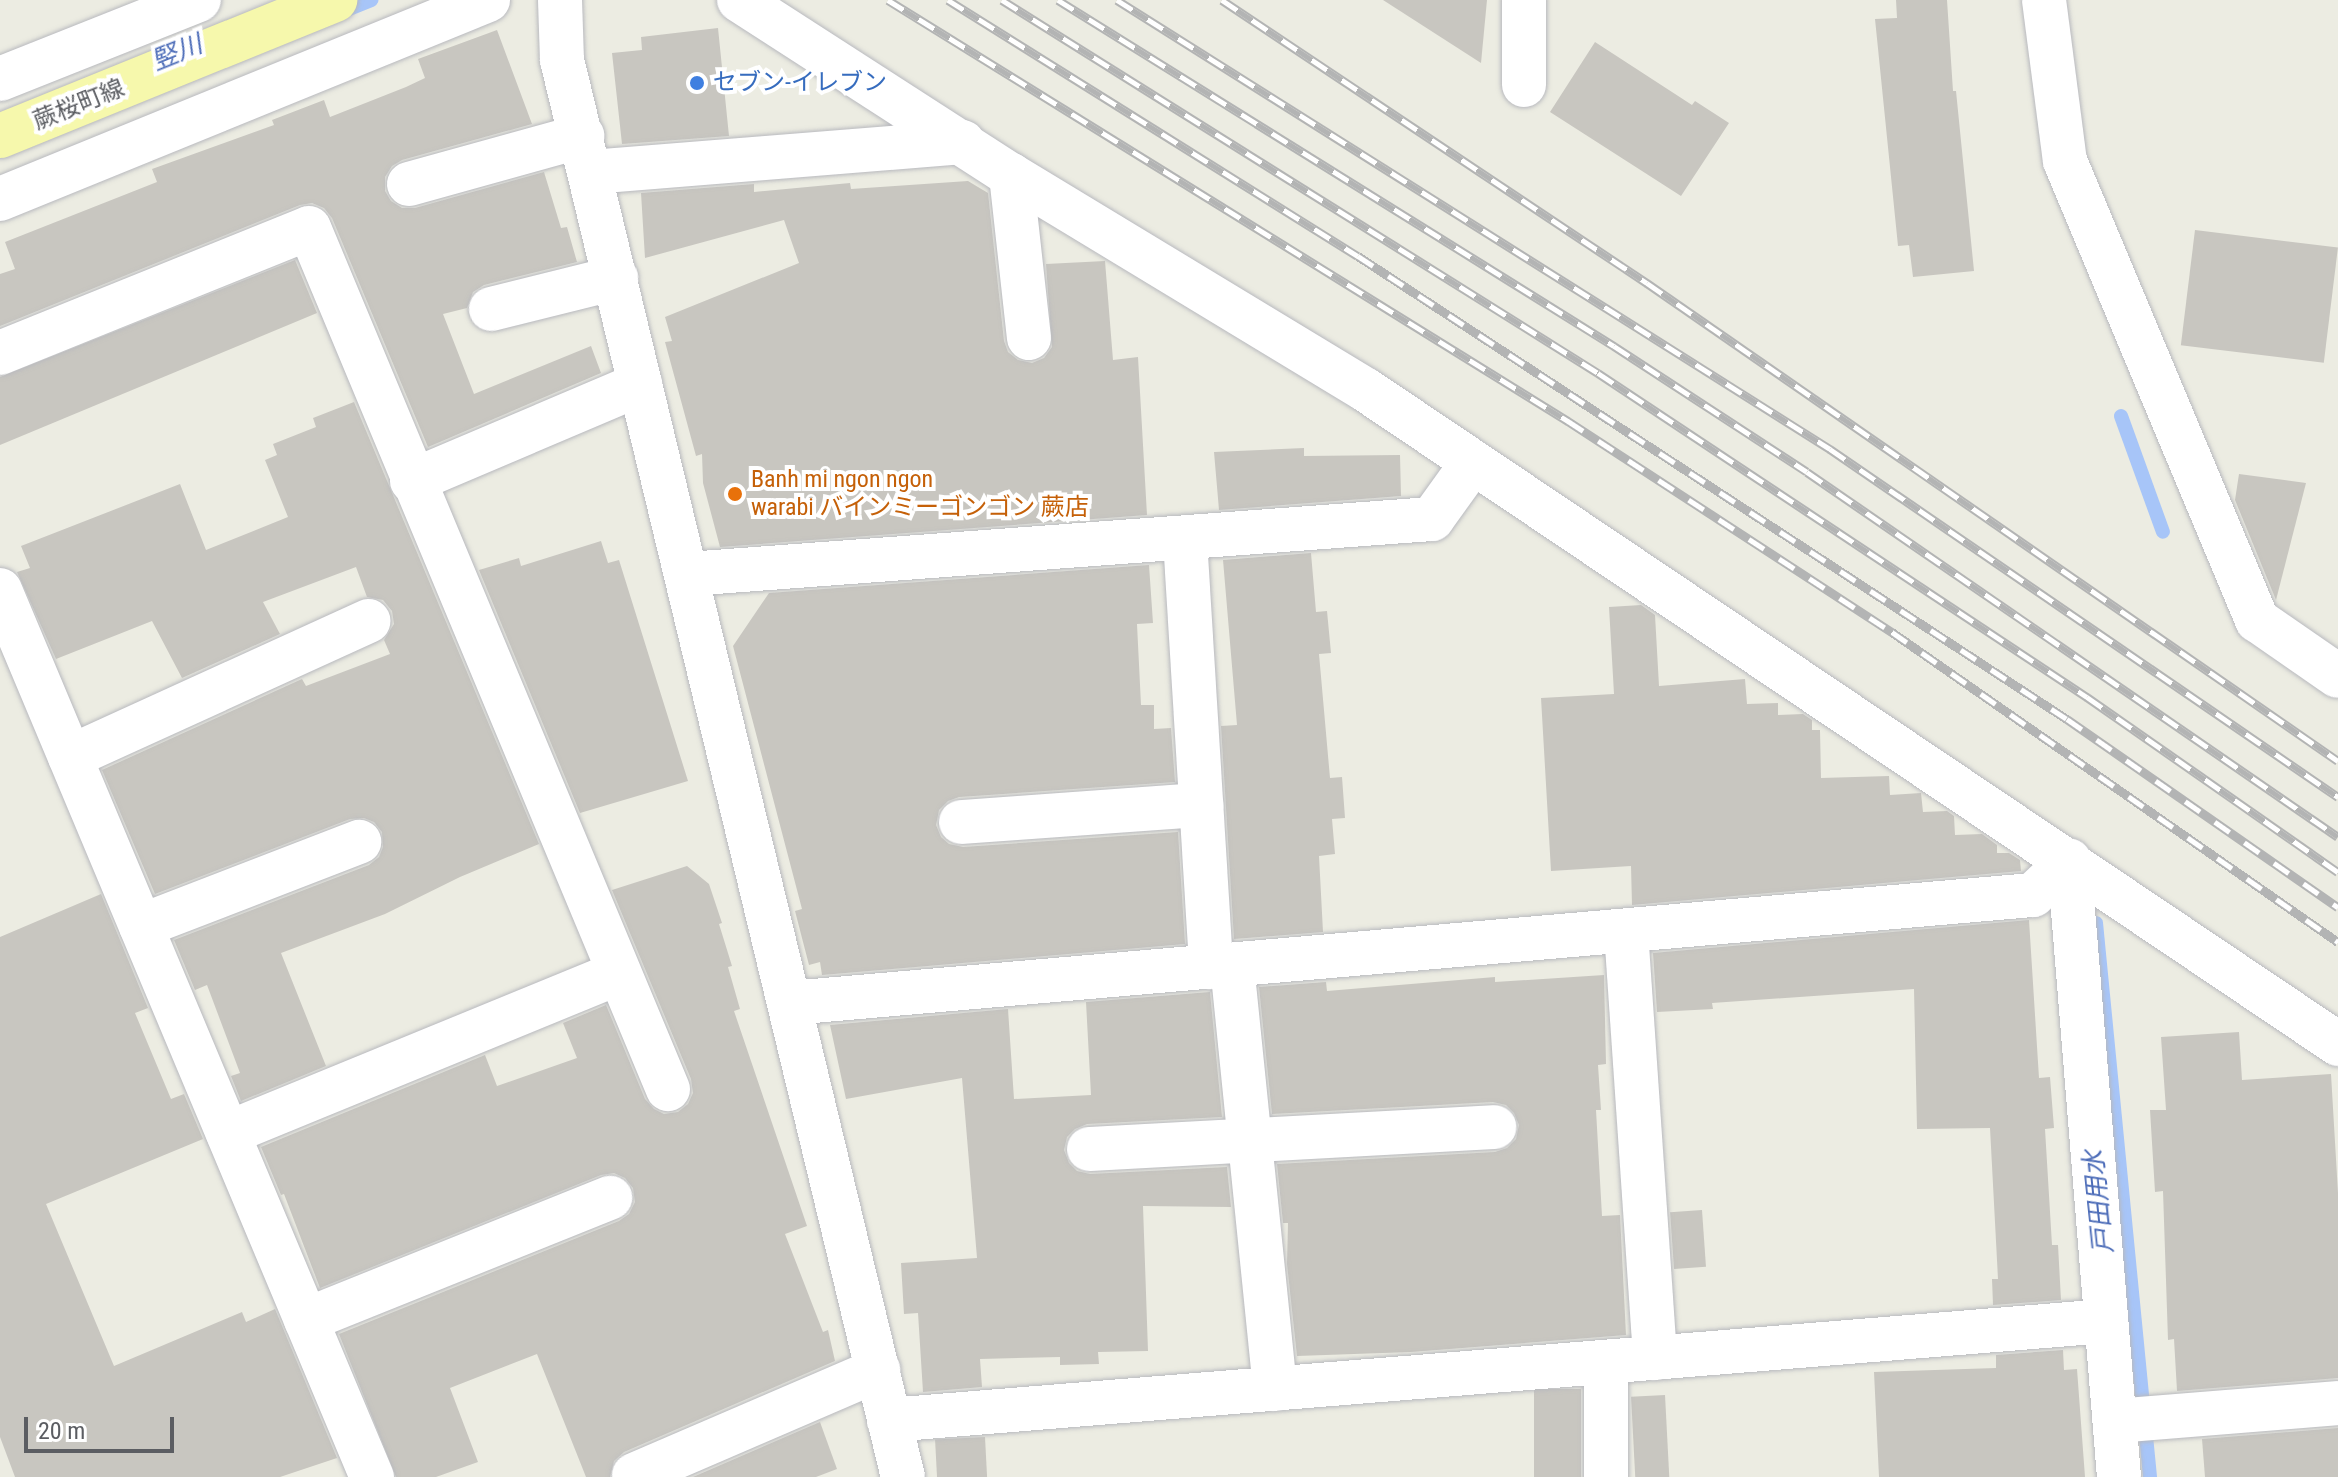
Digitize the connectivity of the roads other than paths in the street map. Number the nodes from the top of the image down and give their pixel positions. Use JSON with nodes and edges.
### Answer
{"nodes":[{"id":1,"x":199,"y":0,"type":"edge"},
{"id":2,"x":335,"y":0,"type":"edge"},
{"id":3,"x":488,"y":0,"type":"edge"},
{"id":4,"x":560,"y":0,"type":"edge"},
{"id":5,"x":739,"y":0,"type":"edge"},
{"id":6,"x":1524,"y":0,"type":"edge"},
{"id":7,"x":2044,"y":0,"type":"edge"},
{"id":8,"x":0,"y":79,"type":"edge"},
{"id":9,"x":1524,"y":85,"type":"dead end"},
{"id":10,"x":0,"y":136,"type":"edge"},
{"id":11,"x":963,"y":142,"type":"junction"},
{"id":12,"x":586,"y":154,"type":"junction"},
{"id":13,"x":1011,"y":175,"type":"junction"},
{"id":14,"x":409,"y":184,"type":"dead end"},
{"id":15,"x":0,"y":199,"type":"edge"},
{"id":16,"x":616,"y":278,"type":"junction"},
{"id":17,"x":491,"y":309,"type":"dead end"},
{"id":18,"x":1029,"y":338,"type":"dead end"},
{"id":19,"x":0,"y":353,"type":"edge"},
{"id":20,"x":640,"y":384,"type":"junction"},
{"id":21,"x":1473,"y":462,"type":"junction"},
{"id":22,"x":412,"y":481,"type":"junction"},
{"id":23,"x":1185,"y":539,"type":"junction"},
{"id":24,"x":688,"y":574,"type":"junction"},
{"id":25,"x":0,"y":590,"type":"edge"},
{"id":26,"x":369,"y":621,"type":"dead end"},
{"id":27,"x":2338,"y":676,"type":"edge"},
{"id":28,"x":70,"y":757,"type":"junction"},
{"id":29,"x":1201,"y":805,"type":"junction"},
{"id":30,"x":961,"y":822,"type":"dead end"},
{"id":31,"x":359,"y":842,"type":"dead end"},
{"id":32,"x":2069,"y":861,"type":"junction"},
{"id":33,"x":141,"y":926,"type":"junction"},
{"id":34,"x":1626,"y":931,"type":"junction"},
{"id":35,"x":1222,"y":966,"type":"junction"},
{"id":36,"x":618,"y":973,"type":"junction"},
{"id":37,"x":790,"y":1003,"type":"junction"},
{"id":38,"x":2338,"y":1044,"type":"edge"},
{"id":39,"x":668,"y":1089,"type":"dead end"},
{"id":40,"x":1494,"y":1127,"type":"dead end"},
{"id":41,"x":228,"y":1133,"type":"junction"},
{"id":42,"x":1250,"y":1140,"type":"junction"},
{"id":43,"x":1089,"y":1149,"type":"dead end"},
{"id":44,"x":610,"y":1198,"type":"dead end"},
{"id":45,"x":306,"y":1320,"type":"junction"},
{"id":46,"x":2106,"y":1321,"type":"junction"},
{"id":47,"x":1655,"y":1358,"type":"junction"},
{"id":48,"x":1606,"y":1362,"type":"junction"},
{"id":49,"x":878,"y":1370,"type":"junction"},
{"id":50,"x":1275,"y":1389,"type":"junction"},
{"id":51,"x":2338,"y":1403,"type":"edge"},
{"id":52,"x":889,"y":1420,"type":"junction"},
{"id":53,"x":2115,"y":1421,"type":"junction"},
{"id":54,"x":634,"y":1475,"type":"edge"},
{"id":55,"x":372,"y":1477,"type":"edge"},
{"id":56,"x":903,"y":1477,"type":"edge"},
{"id":57,"x":1606,"y":1477,"type":"edge"},
{"id":58,"x":2119,"y":1477,"type":"edge"}],
"edges":[{"from":1,"to":8,"type":"street"},
{"from":2,"to":10,"type":"main road","name":"蕨桜町線"},
{"from":3,"to":15,"type":"street"},
{"from":4,"to":12,"type":"street"},
{"from":5,"to":11,"type":"street"},
{"from":6,"to":9,"type":"street"},
{"from":7,"to":27,"type":"street"},
{"from":11,"to":12,"type":"street"},
{"from":11,"to":13,"type":"street"},
{"from":12,"to":14,"type":"street"},
{"from":12,"to":16,"type":"street"},
{"from":13,"to":18,"type":"street"},
{"from":13,"to":21,"type":"street"},
{"from":16,"to":17,"type":"street"},
{"from":16,"to":20,"type":"street"},
{"from":19,"to":22,"type":"street"},
{"from":20,"to":22,"type":"street"},
{"from":20,"to":24,"type":"street"},
{"from":21,"to":23,"type":"street"},
{"from":21,"to":32,"type":"street"},
{"from":22,"to":36,"type":"street"},
{"from":23,"to":24,"type":"street"},
{"from":23,"to":29,"type":"street"},
{"from":24,"to":37,"type":"street"},
{"from":25,"to":28,"type":"street"},
{"from":26,"to":28,"type":"street"},
{"from":28,"to":33,"type":"street"},
{"from":29,"to":30,"type":"street"},
{"from":29,"to":35,"type":"street"},
{"from":31,"to":33,"type":"street"},
{"from":32,"to":34,"type":"street"},
{"from":32,"to":38,"type":"street"},
{"from":32,"to":46,"type":"street"},
{"from":33,"to":41,"type":"street"},
{"from":34,"to":35,"type":"street"},
{"from":34,"to":47,"type":"street"},
{"from":35,"to":37,"type":"street"},
{"from":35,"to":42,"type":"street"},
{"from":36,"to":39,"type":"street"},
{"from":36,"to":41,"type":"street"},
{"from":37,"to":49,"type":"street"},
{"from":40,"to":42,"type":"street"},
{"from":41,"to":45,"type":"street"},
{"from":42,"to":43,"type":"street"},
{"from":42,"to":50,"type":"street"},
{"from":44,"to":45,"type":"street"},
{"from":45,"to":55,"type":"street"},
{"from":46,"to":47,"type":"street"},
{"from":46,"to":53,"type":"street"},
{"from":47,"to":48,"type":"street"},
{"from":48,"to":50,"type":"street"},
{"from":48,"to":57,"type":"street"},
{"from":49,"to":52,"type":"street"},
{"from":49,"to":54,"type":"street"},
{"from":50,"to":52,"type":"street"},
{"from":51,"to":53,"type":"street"},
{"from":52,"to":56,"type":"street"},
{"from":53,"to":58,"type":"street"}]}
